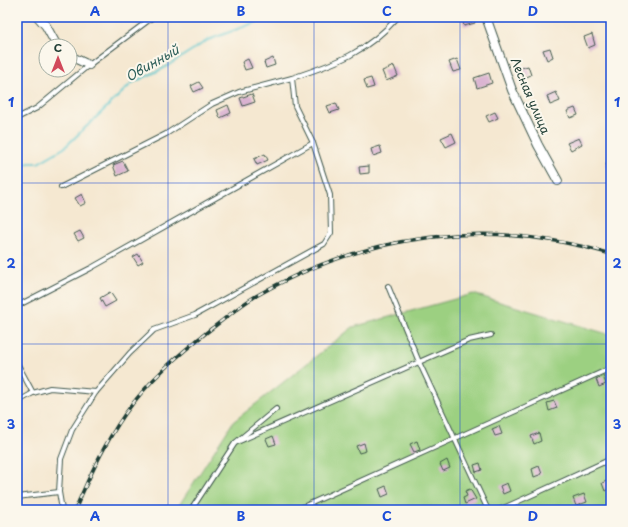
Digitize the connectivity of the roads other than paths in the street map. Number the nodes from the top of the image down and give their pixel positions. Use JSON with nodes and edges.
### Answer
{"nodes":[{"id":1,"x":38,"y":17,"type":"edge"},
{"id":2,"x":153,"y":17,"type":"edge"},
{"id":3,"x":398,"y":17,"type":"edge"},
{"id":4,"x":486,"y":17,"type":"edge"},
{"id":5,"x":53,"y":38,"type":"edge"},
{"id":6,"x":78,"y":60,"type":"edge"},
{"id":7,"x":89,"y":65,"type":"junction"},
{"id":8,"x":292,"y":78,"type":"junction"},
{"id":9,"x":17,"y":118,"type":"edge"},
{"id":10,"x":313,"y":143,"type":"junction"},
{"id":11,"x":558,"y":181,"type":"dead end"},
{"id":12,"x":61,"y":187,"type":"dead end"},
{"id":13,"x":388,"y":286,"type":"dead end"},
{"id":14,"x":17,"y":306,"type":"edge"},
{"id":15,"x":491,"y":335,"type":"dead end"},
{"id":16,"x":419,"y":362,"type":"junction"},
{"id":17,"x":17,"y":363,"type":"edge"},
{"id":18,"x":611,"y":368,"type":"edge"},
{"id":19,"x":96,"y":392,"type":"junction"},
{"id":20,"x":33,"y":393,"type":"junction"},
{"id":21,"x":17,"y":402,"type":"edge"},
{"id":22,"x":276,"y":409,"type":"dead end"},
{"id":23,"x":455,"y":439,"type":"junction"},
{"id":24,"x":235,"y":443,"type":"junction"},
{"id":25,"x":611,"y":459,"type":"edge"},
{"id":26,"x":59,"y":492,"type":"junction"},
{"id":27,"x":17,"y":497,"type":"edge"},
{"id":28,"x":62,"y":510,"type":"edge"},
{"id":29,"x":191,"y":510,"type":"edge"},
{"id":30,"x":296,"y":510,"type":"edge"},
{"id":31,"x":488,"y":510,"type":"edge"},
{"id":32,"x":498,"y":510,"type":"edge"}],
"edges":[{"from":1,"to":5,"type":"street"},
{"from":2,"to":7,"type":"lane"},
{"from":3,"to":8,"type":"lane"},
{"from":4,"to":11,"type":"street","name":"Лесная улица"},
{"from":6,"to":7,"type":"street"},
{"from":7,"to":9,"type":"lane"},
{"from":8,"to":10,"type":"lane"},
{"from":8,"to":12,"type":"lane"},
{"from":10,"to":14,"type":"lane"},
{"from":10,"to":19,"type":"lane"},
{"from":13,"to":16,"type":"lane"},
{"from":15,"to":16,"type":"lane"},
{"from":16,"to":23,"type":"lane"},
{"from":16,"to":24,"type":"lane"},
{"from":17,"to":20,"type":"lane"},
{"from":18,"to":23,"type":"lane"},
{"from":19,"to":20,"type":"lane"},
{"from":19,"to":26,"type":"lane"},
{"from":20,"to":21,"type":"lane"},
{"from":22,"to":24,"type":"lane"},
{"from":23,"to":30,"type":"lane"},
{"from":23,"to":31,"type":"lane"},
{"from":24,"to":29,"type":"lane"},
{"from":25,"to":32,"type":"lane"},
{"from":26,"to":27,"type":"lane"},
{"from":26,"to":28,"type":"lane"}]}
